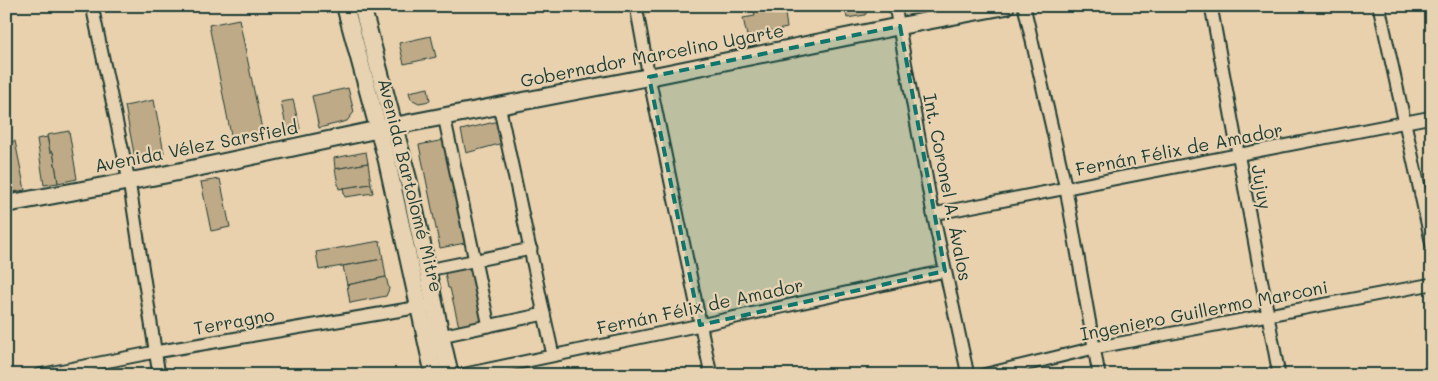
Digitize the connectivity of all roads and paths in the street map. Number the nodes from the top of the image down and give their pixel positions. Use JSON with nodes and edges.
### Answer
{"nodes":[{"id":1,"x":92,"y":6,"type":"edge"},
{"id":2,"x":345,"y":6,"type":"edge"},
{"id":3,"x":362,"y":6,"type":"edge"},
{"id":4,"x":636,"y":6,"type":"edge"},
{"id":5,"x":895,"y":6,"type":"edge"},
{"id":6,"x":1006,"y":6,"type":"edge"},
{"id":7,"x":1024,"y":6,"type":"edge"},
{"id":8,"x":1211,"y":6,"type":"edge"},
{"id":9,"x":1378,"y":6,"type":"edge"},
{"id":10,"x":900,"y":26,"type":"junction"},
{"id":11,"x":649,"y":77,"type":"junction"},
{"id":12,"x":499,"y":105,"type":"junction"},
{"id":13,"x":444,"y":116,"type":"junction"},
{"id":14,"x":1432,"y":117,"type":"edge"},
{"id":15,"x":1404,"y":122,"type":"junction"},
{"id":16,"x":386,"y":127,"type":"junction"},
{"id":17,"x":1238,"y":155,"type":"junction"},
{"id":18,"x":129,"y":181,"type":"junction"},
{"id":19,"x":1066,"y":189,"type":"junction"},
{"id":20,"x":6,"y":204,"type":"edge"},
{"id":21,"x":933,"y":214,"type":"junction"},
{"id":22,"x":1432,"y":245,"type":"edge"},
{"id":23,"x":530,"y":249,"type":"junction"},
{"id":24,"x":475,"y":261,"type":"junction"},
{"id":25,"x":428,"y":270,"type":"junction"},
{"id":26,"x":945,"y":270,"type":"junction"},
{"id":27,"x":1432,"y":284,"type":"edge"},
{"id":28,"x":427,"y":305,"type":"junction"},
{"id":29,"x":544,"y":314,"type":"junction"},
{"id":30,"x":1268,"y":315,"type":"junction"},
{"id":31,"x":700,"y":325,"type":"junction"},
{"id":32,"x":489,"y":326,"type":"junction"},
{"id":33,"x":441,"y":336,"type":"junction"},
{"id":34,"x":1094,"y":348,"type":"junction"},
{"id":35,"x":155,"y":352,"type":"junction"},
{"id":36,"x":553,"y":355,"type":"junction"},
{"id":37,"x":39,"y":375,"type":"edge"},
{"id":38,"x":160,"y":375,"type":"edge"},
{"id":39,"x":434,"y":375,"type":"edge"},
{"id":40,"x":450,"y":375,"type":"edge"},
{"id":41,"x":461,"y":375,"type":"edge"},
{"id":42,"x":711,"y":375,"type":"edge"},
{"id":43,"x":968,"y":375,"type":"edge"},
{"id":44,"x":983,"y":375,"type":"edge"},
{"id":45,"x":1099,"y":375,"type":"edge"},
{"id":46,"x":1279,"y":375,"type":"edge"}],
"edges":[{"from":1,"to":18,"type":"street"},
{"from":2,"to":16,"type":"main road","name":"Avenida Bartolomé Mitre"},
{"from":3,"to":16,"type":"main road","name":"Avenida Bartolomé Mitre"},
{"from":4,"to":11,"type":"street"},
{"from":5,"to":10,"type":"street","name":"Int. Coronel A. Ávalos"},
{"from":6,"to":10,"type":"main road","name":"Gobernador Marcelino Ugarte"},
{"from":7,"to":19,"type":"street"},
{"from":8,"to":17,"type":"street","name":"Jujuy"},
{"from":9,"to":15,"type":"street"},
{"from":10,"to":11,"type":"main road","name":"Gobernador Marcelino Ugarte"},
{"from":10,"to":21,"type":"street","name":"Int. Coronel A. Ávalos"},
{"from":11,"to":12,"type":"main road","name":"Gobernador Marcelino Ugarte"},
{"from":11,"to":31,"type":"street"},
{"from":12,"to":13,"type":"main road","name":"Gobernador Marcelino Ugarte"},
{"from":12,"to":23,"type":"street"},
{"from":13,"to":16,"type":"main road","name":"Gobernador Marcelino Ugarte"},
{"from":13,"to":24,"type":"street"},
{"from":14,"to":15,"type":"street","name":"Fernán Félix de Amador"},
{"from":15,"to":17,"type":"street","name":"Fernán Félix de Amador"},
{"from":15,"to":22,"type":"street"},
{"from":16,"to":18,"type":"main road","name":"Avenida Vélez Sarsfield"},
{"from":16,"to":25,"type":"main road","name":"Avenida Bartolomé Mitre"},
{"from":16,"to":28,"type":"main road","name":"Avenida Bartolomé Mitre"},
{"from":17,"to":19,"type":"street","name":"Fernán Félix de Amador"},
{"from":17,"to":30,"type":"street","name":"Jujuy"},
{"from":18,"to":20,"type":"main road","name":"Avenida Vélez Sarsfield"},
{"from":18,"to":35,"type":"street"},
{"from":19,"to":21,"type":"street","name":"Fernán Félix de Amador"},
{"from":19,"to":34,"type":"street"},
{"from":21,"to":26,"type":"street","name":"Int. Coronel A. Ávalos"},
{"from":23,"to":24,"type":"street"},
{"from":23,"to":29,"type":"street"},
{"from":24,"to":25,"type":"street"},
{"from":24,"to":32,"type":"street"},
{"from":25,"to":28,"type":"main road","name":"Avenida Bartolomé Mitre"},
{"from":26,"to":31,"type":"street","name":"Fernán Félix de Amador"},
{"from":26,"to":43,"type":"street","name":"Int. Coronel A. Ávalos"},
{"from":27,"to":30,"type":"street","name":"Ingeniero Guillermo Marconi"},
{"from":28,"to":33,"type":"main road","name":"Avenida Bartolomé Mitre"},
{"from":28,"to":35,"type":"street","name":"Terragno"},
{"from":28,"to":39,"type":"main road","name":"Avenida Bartolomé Mitre"},
{"from":29,"to":32,"type":"street"},
{"from":29,"to":36,"type":"street"},
{"from":30,"to":34,"type":"street","name":"Ingeniero Guillermo Marconi"},
{"from":30,"to":46,"type":"street","name":"Jujuy"},
{"from":31,"to":36,"type":"street","name":"Fernán Félix de Amador"},
{"from":31,"to":42,"type":"street"},
{"from":32,"to":33,"type":"street"},
{"from":33,"to":40,"type":"main road","name":"Avenida Bartolomé Mitre"},
{"from":34,"to":44,"type":"street","name":"Ingeniero Guillermo Marconi"},
{"from":34,"to":45,"type":"street"},
{"from":35,"to":37,"type":"street","name":"Terragno"},
{"from":35,"to":38,"type":"street"},
{"from":36,"to":41,"type":"street","name":"Fernán Félix de Amador"}]}
